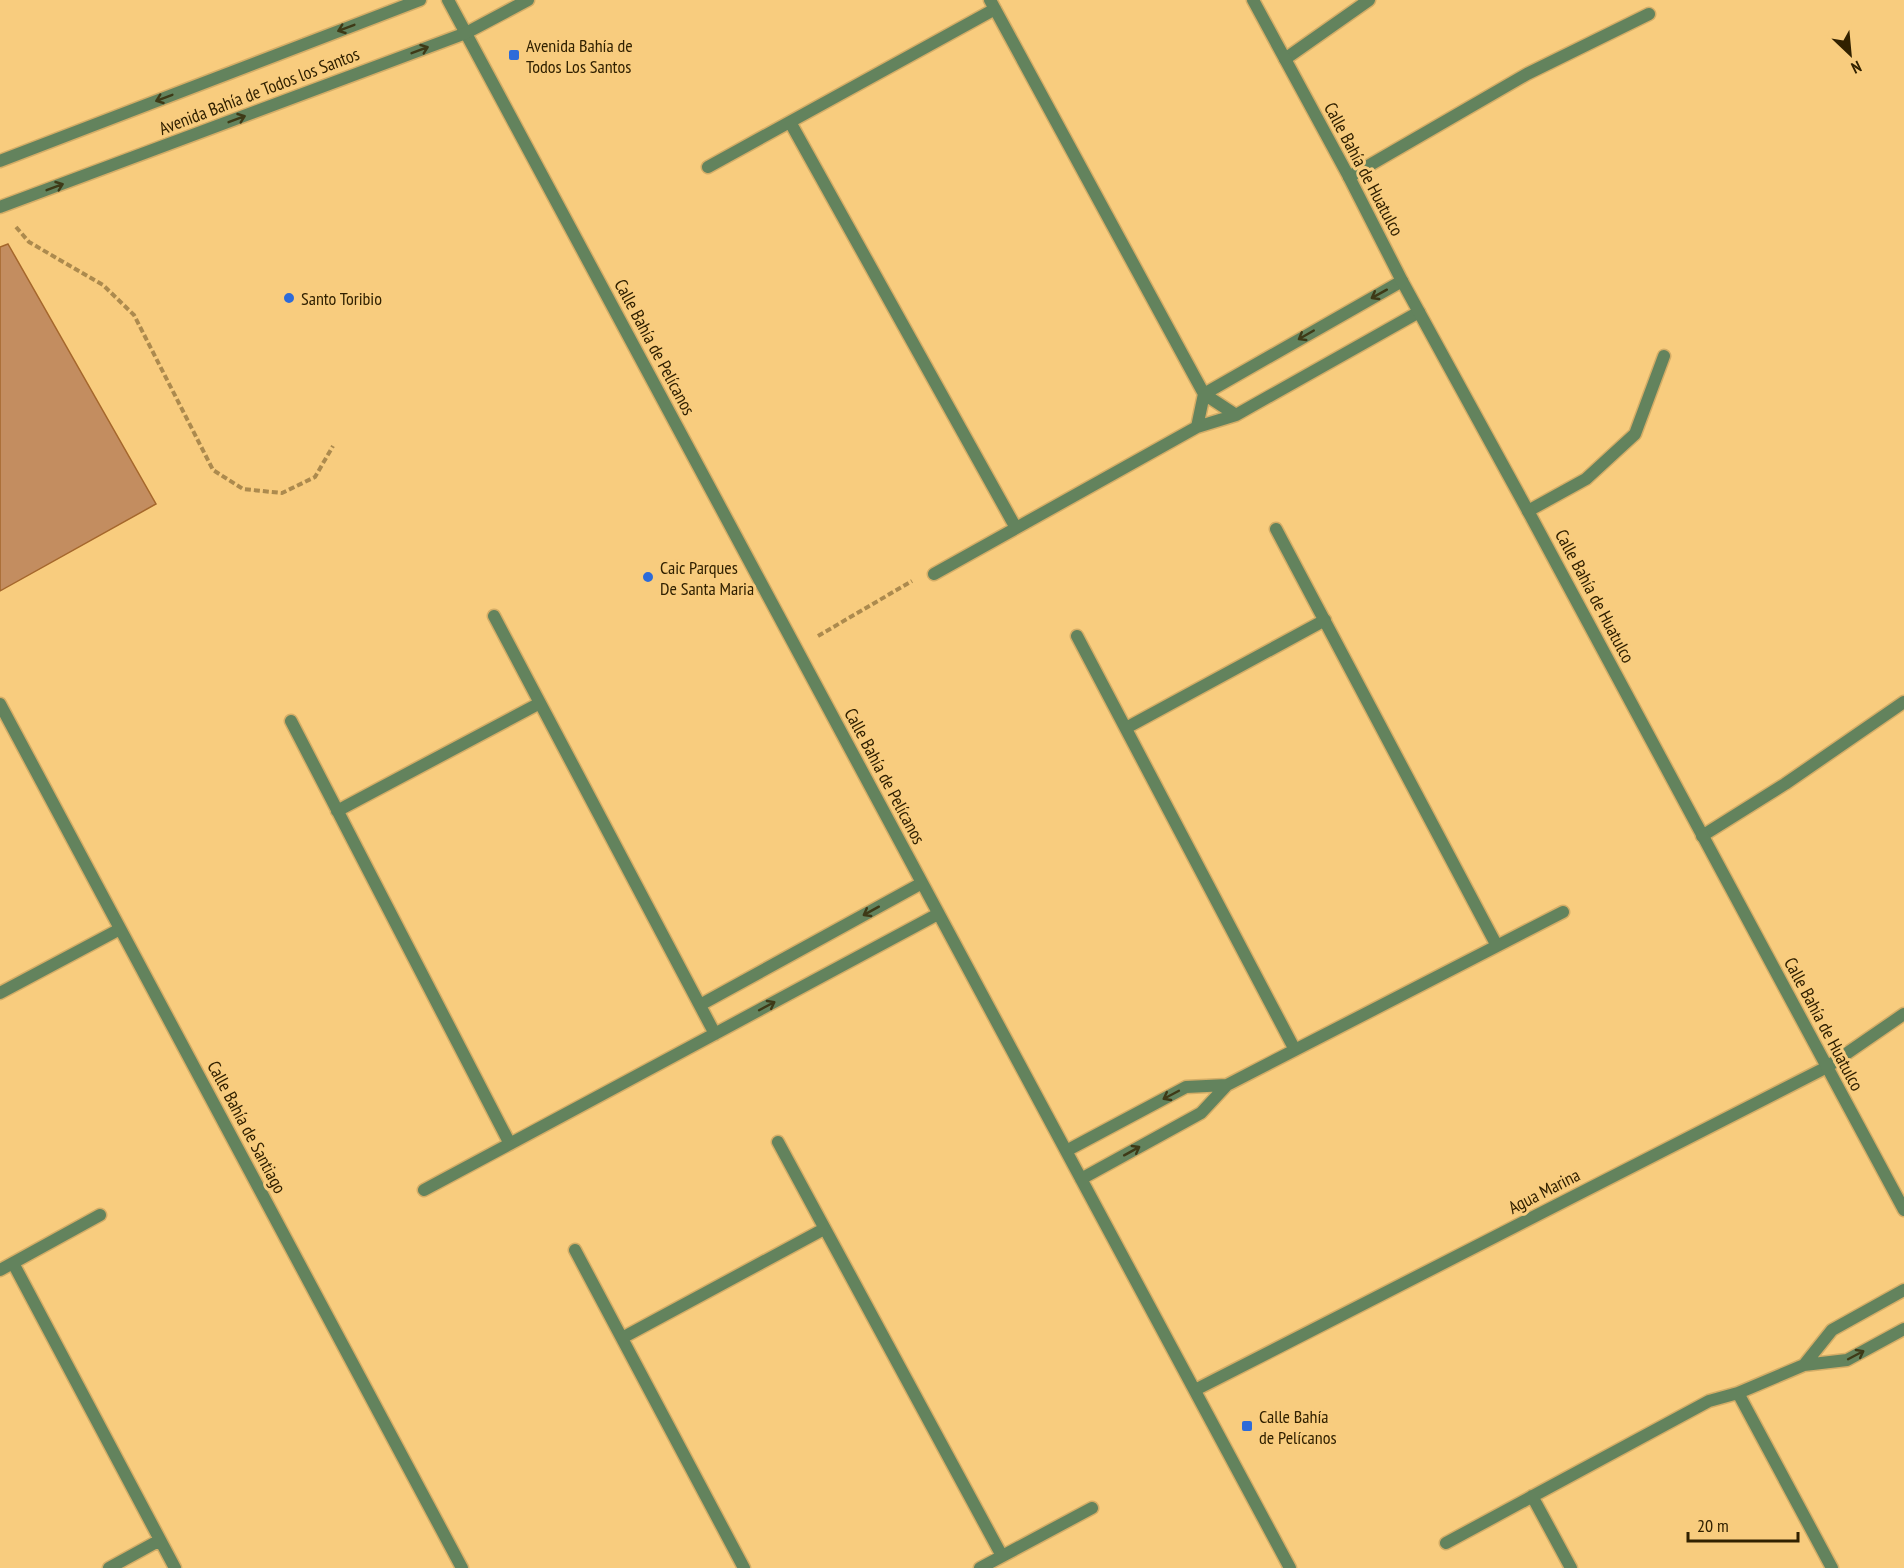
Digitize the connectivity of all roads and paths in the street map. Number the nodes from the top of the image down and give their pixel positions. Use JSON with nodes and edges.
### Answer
{"nodes":[{"id":1,"x":420,"y":0,"type":"edge"},
{"id":2,"x":448,"y":0,"type":"edge"},
{"id":3,"x":528,"y":0,"type":"edge"},
{"id":4,"x":1253,"y":0,"type":"edge"},
{"id":5,"x":1369,"y":0,"type":"edge"},
{"id":6,"x":993,"y":4,"type":"edge"},
{"id":7,"x":1648,"y":14,"type":"dead end"},
{"id":8,"x":465,"y":33,"type":"junction"},
{"id":9,"x":1285,"y":59,"type":"junction"},
{"id":10,"x":790,"y":122,"type":"junction"},
{"id":11,"x":0,"y":161,"type":"edge"},
{"id":12,"x":708,"y":167,"type":"dead end"},
{"id":13,"x":1349,"y":177,"type":"junction"},
{"id":14,"x":0,"y":207,"type":"edge"},
{"id":15,"x":15,"y":225,"type":"dead end"},
{"id":16,"x":1402,"y":281,"type":"junction"},
{"id":17,"x":1419,"y":312,"type":"junction"},
{"id":18,"x":1664,"y":356,"type":"dead end"},
{"id":19,"x":1204,"y":394,"type":"junction"},
{"id":20,"x":1236,"y":415,"type":"junction"},
{"id":21,"x":1197,"y":427,"type":"junction"},
{"id":22,"x":333,"y":446,"type":"dead end"},
{"id":23,"x":1528,"y":511,"type":"junction"},
{"id":24,"x":1016,"y":528,"type":"junction"},
{"id":25,"x":1276,"y":529,"type":"dead end"},
{"id":26,"x":933,"y":574,"type":"joint"},
{"id":27,"x":494,"y":616,"type":"dead end"},
{"id":28,"x":1325,"y":621,"type":"junction"},
{"id":29,"x":1077,"y":636,"type":"dead end"},
{"id":30,"x":796,"y":648,"type":"junction"},
{"id":31,"x":1904,"y":702,"type":"edge"},
{"id":32,"x":540,"y":703,"type":"junction"},
{"id":33,"x":0,"y":704,"type":"edge"},
{"id":34,"x":291,"y":721,"type":"dead end"},
{"id":35,"x":4,"y":722,"type":"edge"},
{"id":36,"x":1126,"y":728,"type":"junction"},
{"id":37,"x":337,"y":811,"type":"junction"},
{"id":38,"x":1702,"y":836,"type":"junction"},
{"id":39,"x":922,"y":883,"type":"junction"},
{"id":40,"x":1563,"y":912,"type":"dead end"},
{"id":41,"x":938,"y":914,"type":"junction"},
{"id":42,"x":120,"y":929,"type":"junction"},
{"id":43,"x":1497,"y":946,"type":"junction"},
{"id":44,"x":0,"y":993,"type":"edge"},
{"id":45,"x":700,"y":1005,"type":"junction"},
{"id":46,"x":1904,"y":1014,"type":"edge"},
{"id":47,"x":715,"y":1034,"type":"junction"},
{"id":48,"x":1295,"y":1050,"type":"junction"},
{"id":49,"x":1827,"y":1067,"type":"junction"},
{"id":50,"x":1227,"y":1085,"type":"junction"},
{"id":51,"x":777,"y":1142,"type":"dead end"},
{"id":52,"x":510,"y":1144,"type":"junction"},
{"id":53,"x":1066,"y":1151,"type":"junction"},
{"id":54,"x":1081,"y":1179,"type":"junction"},
{"id":55,"x":424,"y":1190,"type":"dead end"},
{"id":56,"x":1904,"y":1209,"type":"edge"},
{"id":57,"x":100,"y":1215,"type":"dead end"},
{"id":58,"x":824,"y":1228,"type":"junction"},
{"id":59,"x":575,"y":1250,"type":"dead end"},
{"id":60,"x":13,"y":1263,"type":"junction"},
{"id":61,"x":0,"y":1270,"type":"edge"},
{"id":62,"x":1904,"y":1290,"type":"edge"},
{"id":63,"x":1904,"y":1329,"type":"edge"},
{"id":64,"x":622,"y":1338,"type":"junction"},
{"id":65,"x":1804,"y":1365,"type":"junction"},
{"id":66,"x":1195,"y":1390,"type":"junction"},
{"id":67,"x":1738,"y":1393,"type":"junction"},
{"id":68,"x":1532,"y":1496,"type":"junction"},
{"id":69,"x":1092,"y":1508,"type":"dead end"},
{"id":70,"x":160,"y":1540,"type":"junction"},
{"id":71,"x":1446,"y":1543,"type":"dead end"},
{"id":72,"x":1002,"y":1556,"type":"junction"},
{"id":73,"x":109,"y":1568,"type":"edge"},
{"id":74,"x":175,"y":1568,"type":"edge"},
{"id":75,"x":462,"y":1568,"type":"edge"},
{"id":76,"x":744,"y":1568,"type":"edge"},
{"id":77,"x":980,"y":1568,"type":"edge"},
{"id":78,"x":1290,"y":1568,"type":"edge"},
{"id":79,"x":1571,"y":1568,"type":"edge"},
{"id":80,"x":1832,"y":1568,"type":"edge"}],
"edges":[{"from":1,"to":11,"type":"street","name":"Avenida Bahía de Todos los Santos","one_way":true},
{"from":2,"to":8,"type":"street","name":"Calle Bahía de Pelícanos"},
{"from":3,"to":8,"type":"street","name":"Avenida Bahía de Todos los Santos"},
{"from":4,"to":9,"type":"street","name":"Calle Bahía de Huatulco"},
{"from":5,"to":9,"type":"street"},
{"from":6,"to":10,"type":"street"},
{"from":6,"to":19,"type":"street"},
{"from":7,"to":13,"type":"street"},
{"from":14,"to":8,"type":"street","name":"Avenida Bahía de Todos los Santos","one_way":true},
{"from":8,"to":30,"type":"street","name":"Calle Bahía de Pelícanos"},
{"from":9,"to":13,"type":"street","name":"Calle Bahía de Huatulco"},
{"from":10,"to":12,"type":"street"},
{"from":10,"to":24,"type":"street"},
{"from":13,"to":16,"type":"street","name":"Calle Bahía de Huatulco"},
{"from":15,"to":22,"type":"path"},
{"from":16,"to":17,"type":"street","name":"Calle Bahía de Huatulco"},
{"from":16,"to":19,"type":"street","one_way":true},
{"from":17,"to":20,"type":"street"},
{"from":17,"to":23,"type":"street","name":"Calle Bahía de Huatulco"},
{"from":18,"to":23,"type":"street"},
{"from":19,"to":20,"type":"street"},
{"from":19,"to":21,"type":"street"},
{"from":20,"to":21,"type":"street"},
{"from":21,"to":24,"type":"street"},
{"from":23,"to":38,"type":"street","name":"Calle Bahía de Huatulco"},
{"from":24,"to":26,"type":"street"},
{"from":25,"to":28,"type":"street"},
{"from":26,"to":30,"type":"path"},
{"from":27,"to":32,"type":"street"},
{"from":28,"to":36,"type":"street"},
{"from":28,"to":43,"type":"street"},
{"from":29,"to":36,"type":"street"},
{"from":30,"to":39,"type":"street","name":"Calle Bahía de Pelícanos"},
{"from":31,"to":38,"type":"street"},
{"from":32,"to":37,"type":"street"},
{"from":32,"to":45,"type":"street"},
{"from":33,"to":35,"type":"street","name":"Calle Bahía de Santiago"},
{"from":34,"to":37,"type":"street"},
{"from":35,"to":42,"type":"street","name":"Calle Bahía de Santiago"},
{"from":36,"to":48,"type":"street"},
{"from":37,"to":52,"type":"street"},
{"from":38,"to":49,"type":"street","name":"Calle Bahía de Huatulco"},
{"from":39,"to":41,"type":"street","name":"Calle Bahía de Pelícanos"},
{"from":39,"to":45,"type":"street","one_way":true},
{"from":40,"to":43,"type":"street"},
{"from":47,"to":41,"type":"street","one_way":true},
{"from":41,"to":53,"type":"street","name":"Calle Bahía de Pelícanos"},
{"from":42,"to":44,"type":"street"},
{"from":42,"to":75,"type":"street","name":"Calle Bahía de Santiago"},
{"from":43,"to":48,"type":"street"},
{"from":45,"to":47,"type":"street"},
{"from":46,"to":49,"type":"street","name":"Agua Marina"},
{"from":47,"to":52,"type":"street"},
{"from":48,"to":50,"type":"street"},
{"from":49,"to":56,"type":"street","name":"Calle Bahía de Huatulco"},
{"from":49,"to":66,"type":"street","name":"Agua Marina"},
{"from":50,"to":53,"type":"street","one_way":true},
{"from":54,"to":50,"type":"street","one_way":true},
{"from":51,"to":58,"type":"street"},
{"from":52,"to":55,"type":"street"},
{"from":53,"to":54,"type":"street","name":"Calle Bahía de Pelícanos"},
{"from":54,"to":66,"type":"street","name":"Calle Bahía de Pelícanos"},
{"from":57,"to":60,"type":"street"},
{"from":58,"to":64,"type":"street"},
{"from":58,"to":72,"type":"street"},
{"from":59,"to":64,"type":"street"},
{"from":60,"to":61,"type":"street"},
{"from":60,"to":70,"type":"street"},
{"from":62,"to":65,"type":"street"},
{"from":65,"to":63,"type":"street","one_way":true},
{"from":64,"to":76,"type":"street"},
{"from":65,"to":67,"type":"street"},
{"from":66,"to":78,"type":"street","name":"Calle Bahía de Pelícanos"},
{"from":67,"to":68,"type":"street"},
{"from":67,"to":80,"type":"street"},
{"from":68,"to":71,"type":"street"},
{"from":68,"to":79,"type":"street"},
{"from":69,"to":72,"type":"street"},
{"from":70,"to":73,"type":"street"},
{"from":70,"to":74,"type":"street"},
{"from":72,"to":77,"type":"street"}]}
